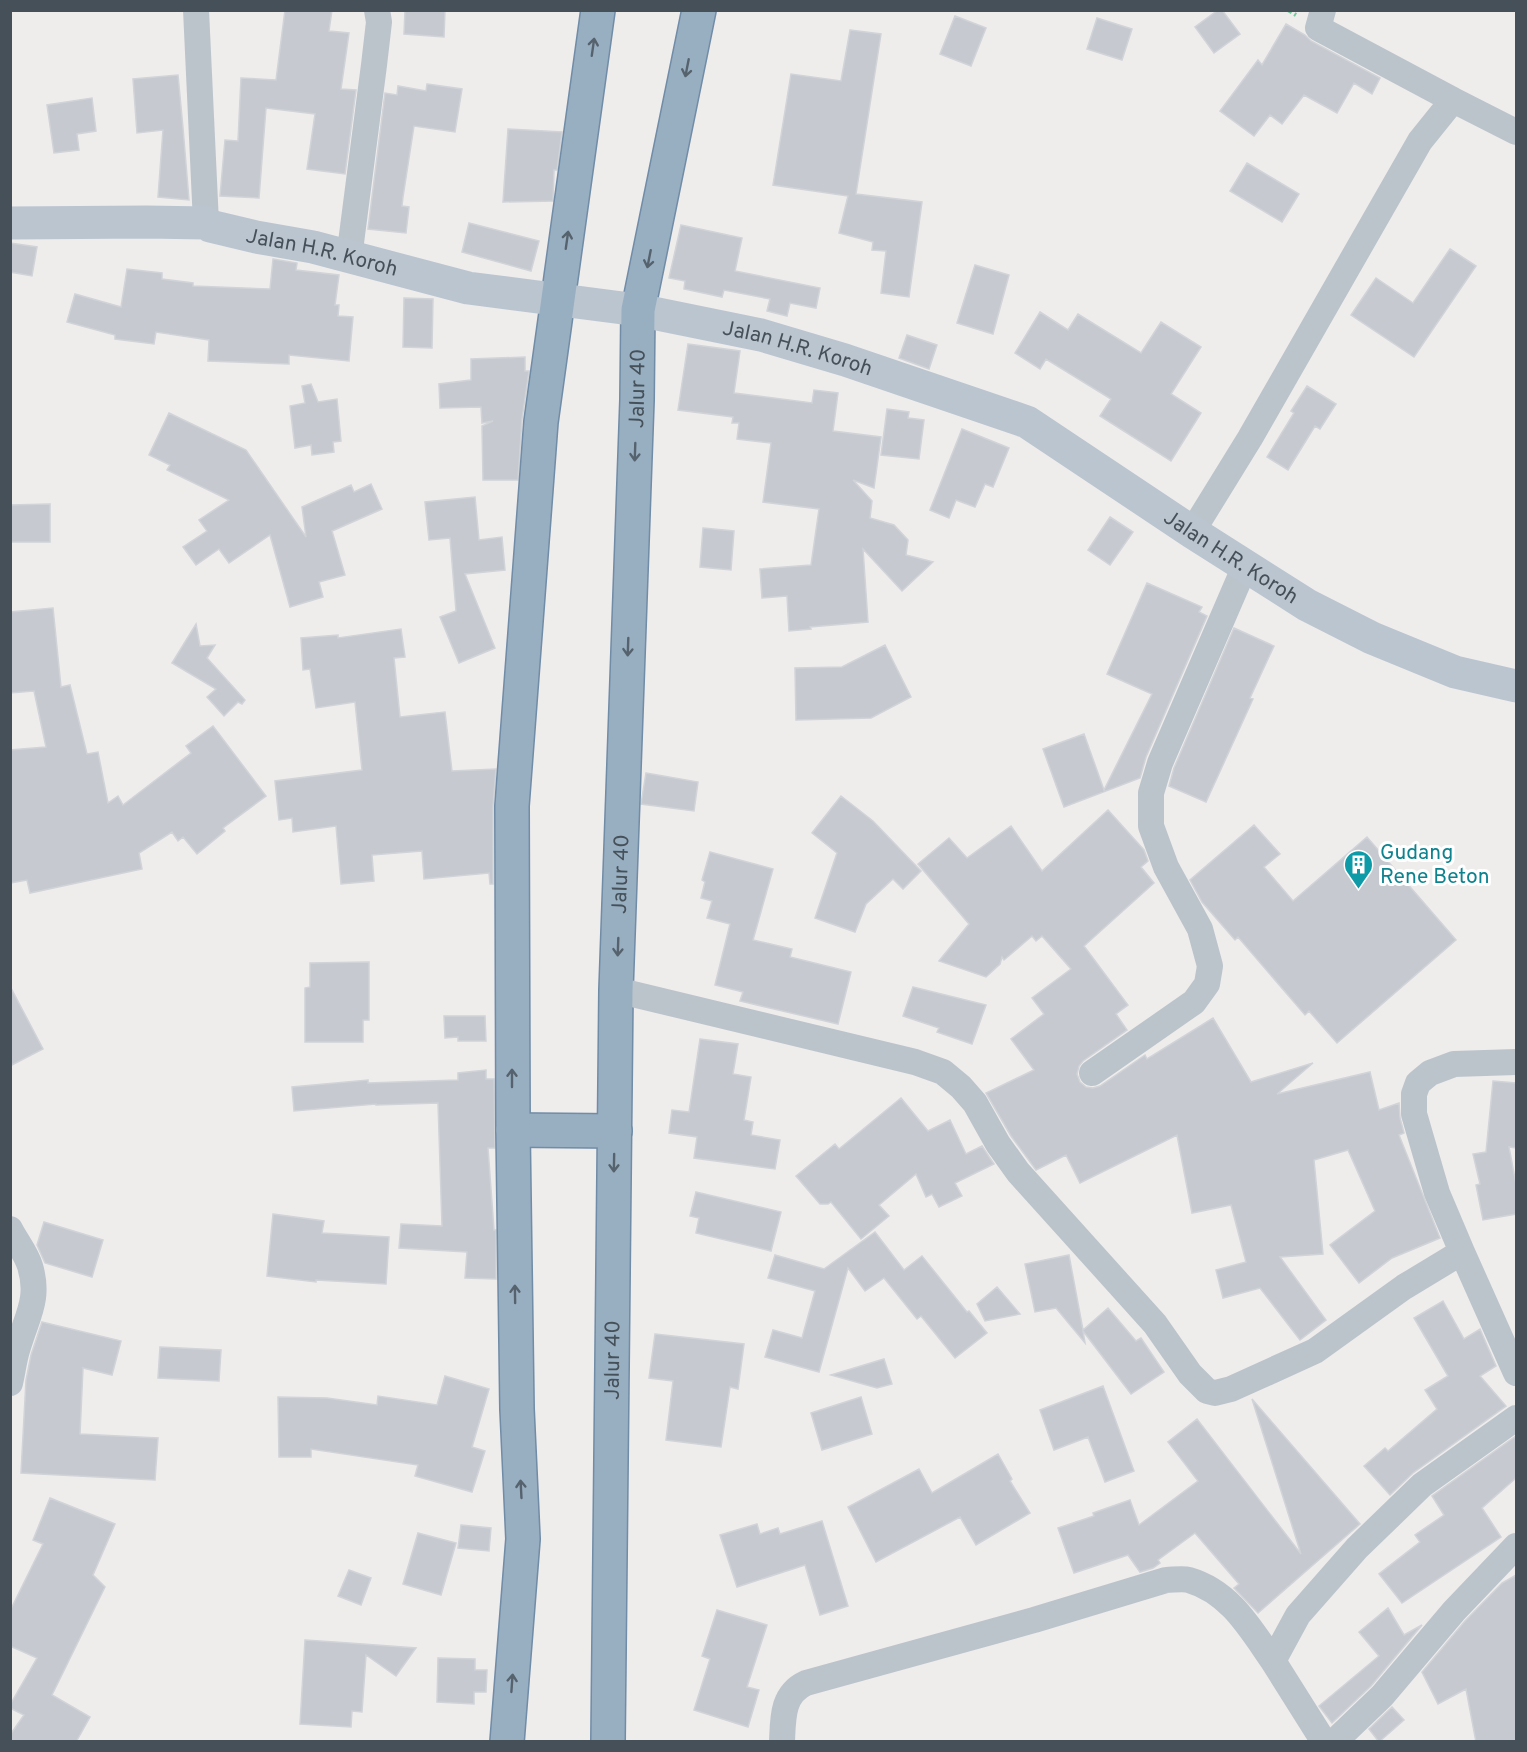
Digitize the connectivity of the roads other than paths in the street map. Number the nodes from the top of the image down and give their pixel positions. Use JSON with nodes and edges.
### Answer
{"nodes":[{"id":1,"x":196,"y":10,"type":"edge"},
{"id":2,"x":377,"y":10,"type":"edge"},
{"id":3,"x":598,"y":10,"type":"edge"},
{"id":4,"x":699,"y":10,"type":"edge"},
{"id":5,"x":1323,"y":10,"type":"edge"},
{"id":6,"x":1453,"y":100,"type":"junction"},
{"id":7,"x":1516,"y":132,"type":"edge"},
{"id":8,"x":206,"y":223,"type":"junction"},
{"id":9,"x":10,"y":224,"type":"edge"},
{"id":10,"x":349,"y":258,"type":"junction"},
{"id":11,"x":560,"y":298,"type":"junction"},
{"id":12,"x":638,"y":310,"type":"junction"},
{"id":13,"x":1192,"y":532,"type":"junction"},
{"id":14,"x":1245,"y":566,"type":"junction"},
{"id":15,"x":1516,"y":687,"type":"edge"},
{"id":16,"x":616,"y":990,"type":"junction"},
{"id":17,"x":1516,"y":1062,"type":"edge"},
{"id":18,"x":1092,"y":1072,"type":"dead end"},
{"id":19,"x":513,"y":1130,"type":"junction"},
{"id":20,"x":615,"y":1131,"type":"junction"},
{"id":21,"x":10,"y":1229,"type":"edge"},
{"id":22,"x":1462,"y":1252,"type":"junction"},
{"id":23,"x":1516,"y":1373,"type":"edge"},
{"id":24,"x":10,"y":1383,"type":"edge"},
{"id":25,"x":1516,"y":1418,"type":"edge"},
{"id":26,"x":1516,"y":1546,"type":"edge"},
{"id":27,"x":1273,"y":1661,"type":"junction"},
{"id":28,"x":507,"y":1742,"type":"edge"},
{"id":29,"x":608,"y":1742,"type":"edge"},
{"id":30,"x":782,"y":1742,"type":"edge"},
{"id":31,"x":1324,"y":1742,"type":"edge"},
{"id":32,"x":1334,"y":1742,"type":"edge"}],
"edges":[{"from":1,"to":8,"type":"street"},
{"from":2,"to":10,"type":"street"},
{"from":11,"to":3,"type":"highway","one_way":true},
{"from":4,"to":12,"type":"highway","name":"Jalur 40","one_way":true},
{"from":5,"to":6,"type":"street"},
{"from":6,"to":7,"type":"street"},
{"from":6,"to":13,"type":"street"},
{"from":8,"to":9,"type":"main road","name":"Jalan H.R. Koroh"},
{"from":8,"to":10,"type":"main road","name":"Jalan H.R. Koroh"},
{"from":10,"to":11,"type":"main road","name":"Jalan H.R. Koroh"},
{"from":11,"to":12,"type":"main road","name":"Jalan H.R. Koroh"},
{"from":19,"to":11,"type":"highway","one_way":true},
{"from":12,"to":13,"type":"main road","name":"Jalan H.R. Koroh"},
{"from":12,"to":16,"type":"highway","name":"Jalur 40","one_way":true},
{"from":13,"to":14,"type":"main road","name":"Jalan H.R. Koroh"},
{"from":14,"to":15,"type":"main road","name":"Jalan H.R. Koroh"},
{"from":14,"to":18,"type":"street"},
{"from":16,"to":20,"type":"highway","name":"Jalur 40"},
{"from":16,"to":22,"type":"street"},
{"from":17,"to":22,"type":"street"},
{"from":19,"to":20,"type":"highway"},
{"from":28,"to":19,"type":"highway","one_way":true},
{"from":20,"to":29,"type":"highway","name":"Jalur 40","one_way":true},
{"from":21,"to":24,"type":"street"},
{"from":22,"to":23,"type":"street"},
{"from":25,"to":27,"type":"street"},
{"from":26,"to":32,"type":"street"},
{"from":27,"to":30,"type":"street"},
{"from":27,"to":31,"type":"street"}]}
